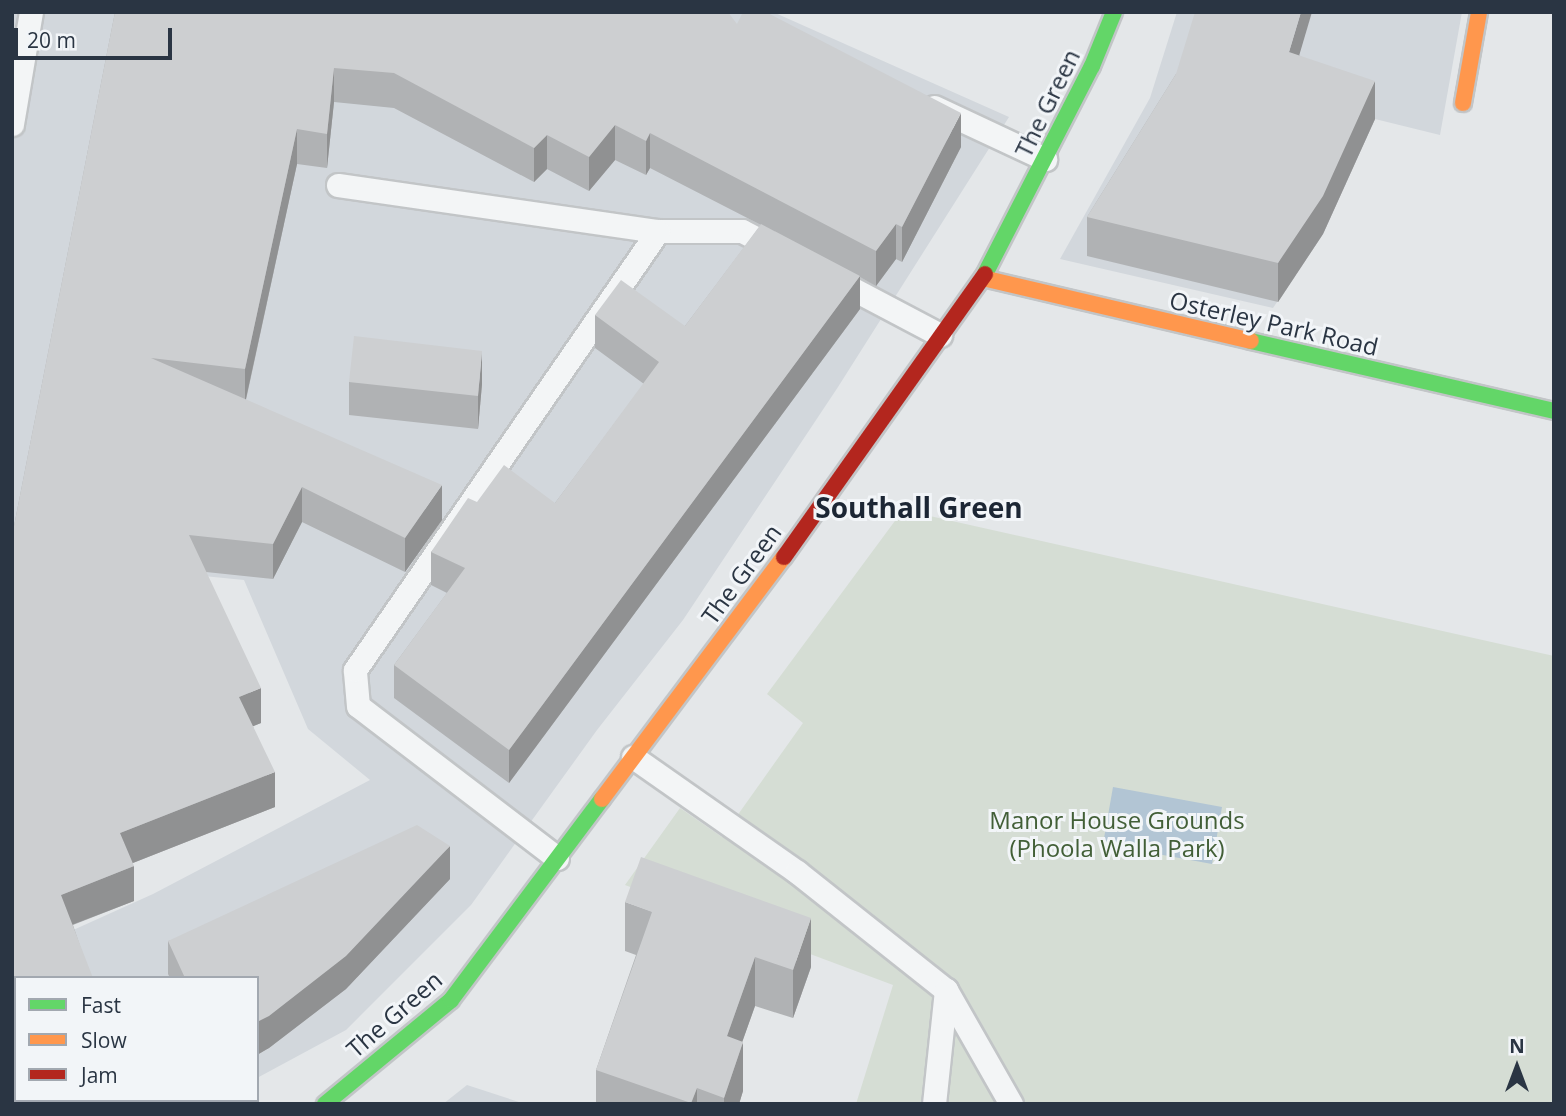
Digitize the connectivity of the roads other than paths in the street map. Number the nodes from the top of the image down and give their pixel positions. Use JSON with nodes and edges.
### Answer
{"nodes":[{"id":1,"x":32,"y":12,"type":"edge"},
{"id":2,"x":1114,"y":12,"type":"edge"},
{"id":3,"x":1479,"y":12,"type":"edge"},
{"id":4,"x":910,"y":96,"type":"edge"},
{"id":5,"x":1462,"y":103,"type":"dead end"},
{"id":6,"x":12,"y":124,"type":"edge"},
{"id":7,"x":1045,"y":159,"type":"junction"},
{"id":8,"x":338,"y":185,"type":"dead end"},
{"id":9,"x":658,"y":231,"type":"junction"},
{"id":10,"x":983,"y":278,"type":"junction"},
{"id":11,"x":940,"y":335,"type":"junction"},
{"id":12,"x":1554,"y":411,"type":"edge"},
{"id":13,"x":633,"y":757,"type":"junction"},
{"id":14,"x":557,"y":859,"type":"junction"},
{"id":15,"x":946,"y":990,"type":"junction"},
{"id":16,"x":325,"y":1104,"type":"edge"},
{"id":17,"x":934,"y":1104,"type":"edge"},
{"id":18,"x":1011,"y":1104,"type":"edge"}],
"edges":[{"from":1,"to":6,"type":"lane"},
{"from":2,"to":7,"type":"street","name":"The Green"},
{"from":3,"to":5,"type":"street"},
{"from":4,"to":7,"type":"lane"},
{"from":7,"to":10,"type":"street","name":"The Green"},
{"from":8,"to":9,"type":"lane"},
{"from":9,"to":11,"type":"lane"},
{"from":9,"to":14,"type":"lane"},
{"from":10,"to":11,"type":"street","name":"The Green"},
{"from":10,"to":12,"type":"street","name":"Osterley Park Road"},
{"from":11,"to":13,"type":"street","name":"The Green"},
{"from":13,"to":14,"type":"street","name":"The Green"},
{"from":13,"to":15,"type":"lane"},
{"from":14,"to":16,"type":"street","name":"The Green"},
{"from":15,"to":17,"type":"lane"},
{"from":15,"to":18,"type":"lane"}]}
